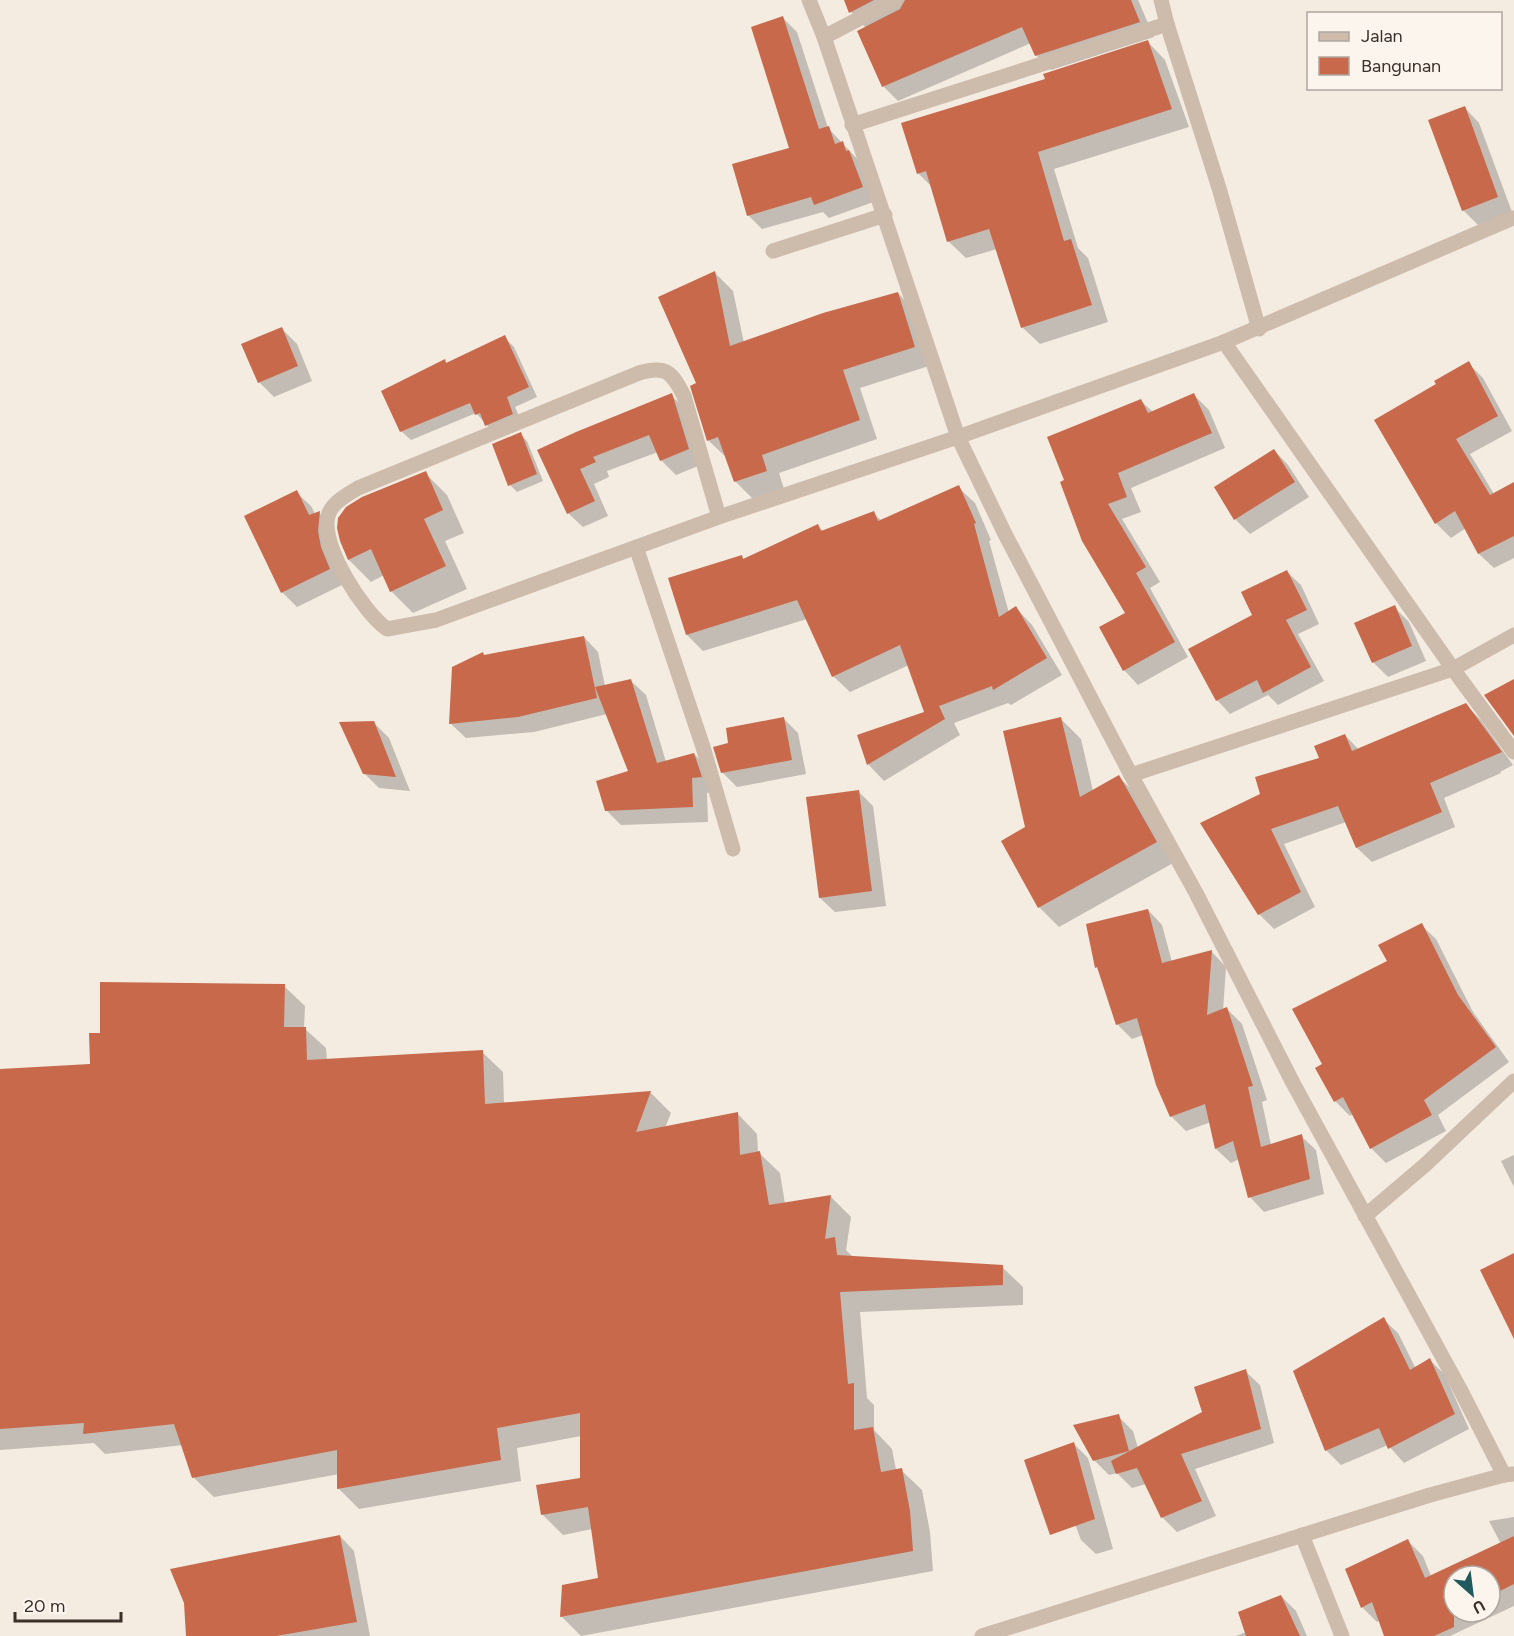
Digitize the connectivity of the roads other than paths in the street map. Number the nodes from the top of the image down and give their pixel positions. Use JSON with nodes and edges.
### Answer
{"nodes":[{"id":1,"x":809,"y":0,"type":"edge"},
{"id":2,"x":895,"y":0,"type":"edge"},
{"id":3,"x":1161,"y":0,"type":"edge"},
{"id":4,"x":1167,"y":24,"type":"junction"},
{"id":5,"x":824,"y":37,"type":"junction"},
{"id":6,"x":852,"y":125,"type":"junction"},
{"id":7,"x":885,"y":215,"type":"junction"},
{"id":8,"x":1513,"y":218,"type":"edge"},
{"id":9,"x":773,"y":251,"type":"dead end"},
{"id":10,"x":1259,"y":328,"type":"junction"},
{"id":11,"x":1224,"y":342,"type":"junction"},
{"id":12,"x":958,"y":437,"type":"junction"},
{"id":13,"x":719,"y":517,"type":"junction"},
{"id":14,"x":636,"y":547,"type":"junction"},
{"id":15,"x":1514,"y":635,"type":"edge"},
{"id":16,"x":1453,"y":669,"type":"junction"},
{"id":17,"x":1514,"y":752,"type":"edge"},
{"id":18,"x":1131,"y":775,"type":"junction"},
{"id":19,"x":733,"y":849,"type":"dead end"},
{"id":20,"x":1514,"y":1081,"type":"edge"},
{"id":21,"x":1365,"y":1216,"type":"junction"},
{"id":22,"x":1509,"y":1474,"type":"edge"},
{"id":23,"x":1302,"y":1535,"type":"junction"},
{"id":24,"x":982,"y":1636,"type":"edge"},
{"id":25,"x":1342,"y":1636,"type":"edge"}],
"edges":[{"from":1,"to":5,"type":"street"},
{"from":2,"to":5,"type":"street"},
{"from":3,"to":4,"type":"street"},
{"from":4,"to":6,"type":"street"},
{"from":4,"to":10,"type":"street"},
{"from":5,"to":6,"type":"street"},
{"from":6,"to":7,"type":"street"},
{"from":7,"to":9,"type":"street"},
{"from":7,"to":12,"type":"street"},
{"from":8,"to":10,"type":"street"},
{"from":10,"to":11,"type":"street"},
{"from":11,"to":12,"type":"street"},
{"from":11,"to":16,"type":"street"},
{"from":12,"to":13,"type":"street"},
{"from":12,"to":18,"type":"street"},
{"from":13,"to":14,"type":"street"},
{"from":13,"to":14,"type":"street"},
{"from":14,"to":19,"type":"street"},
{"from":15,"to":16,"type":"street"},
{"from":16,"to":17,"type":"street"},
{"from":16,"to":18,"type":"street"},
{"from":18,"to":21,"type":"street"},
{"from":20,"to":21,"type":"street"},
{"from":21,"to":22,"type":"street"},
{"from":22,"to":23,"type":"street"},
{"from":23,"to":24,"type":"street"},
{"from":23,"to":25,"type":"street"}]}
